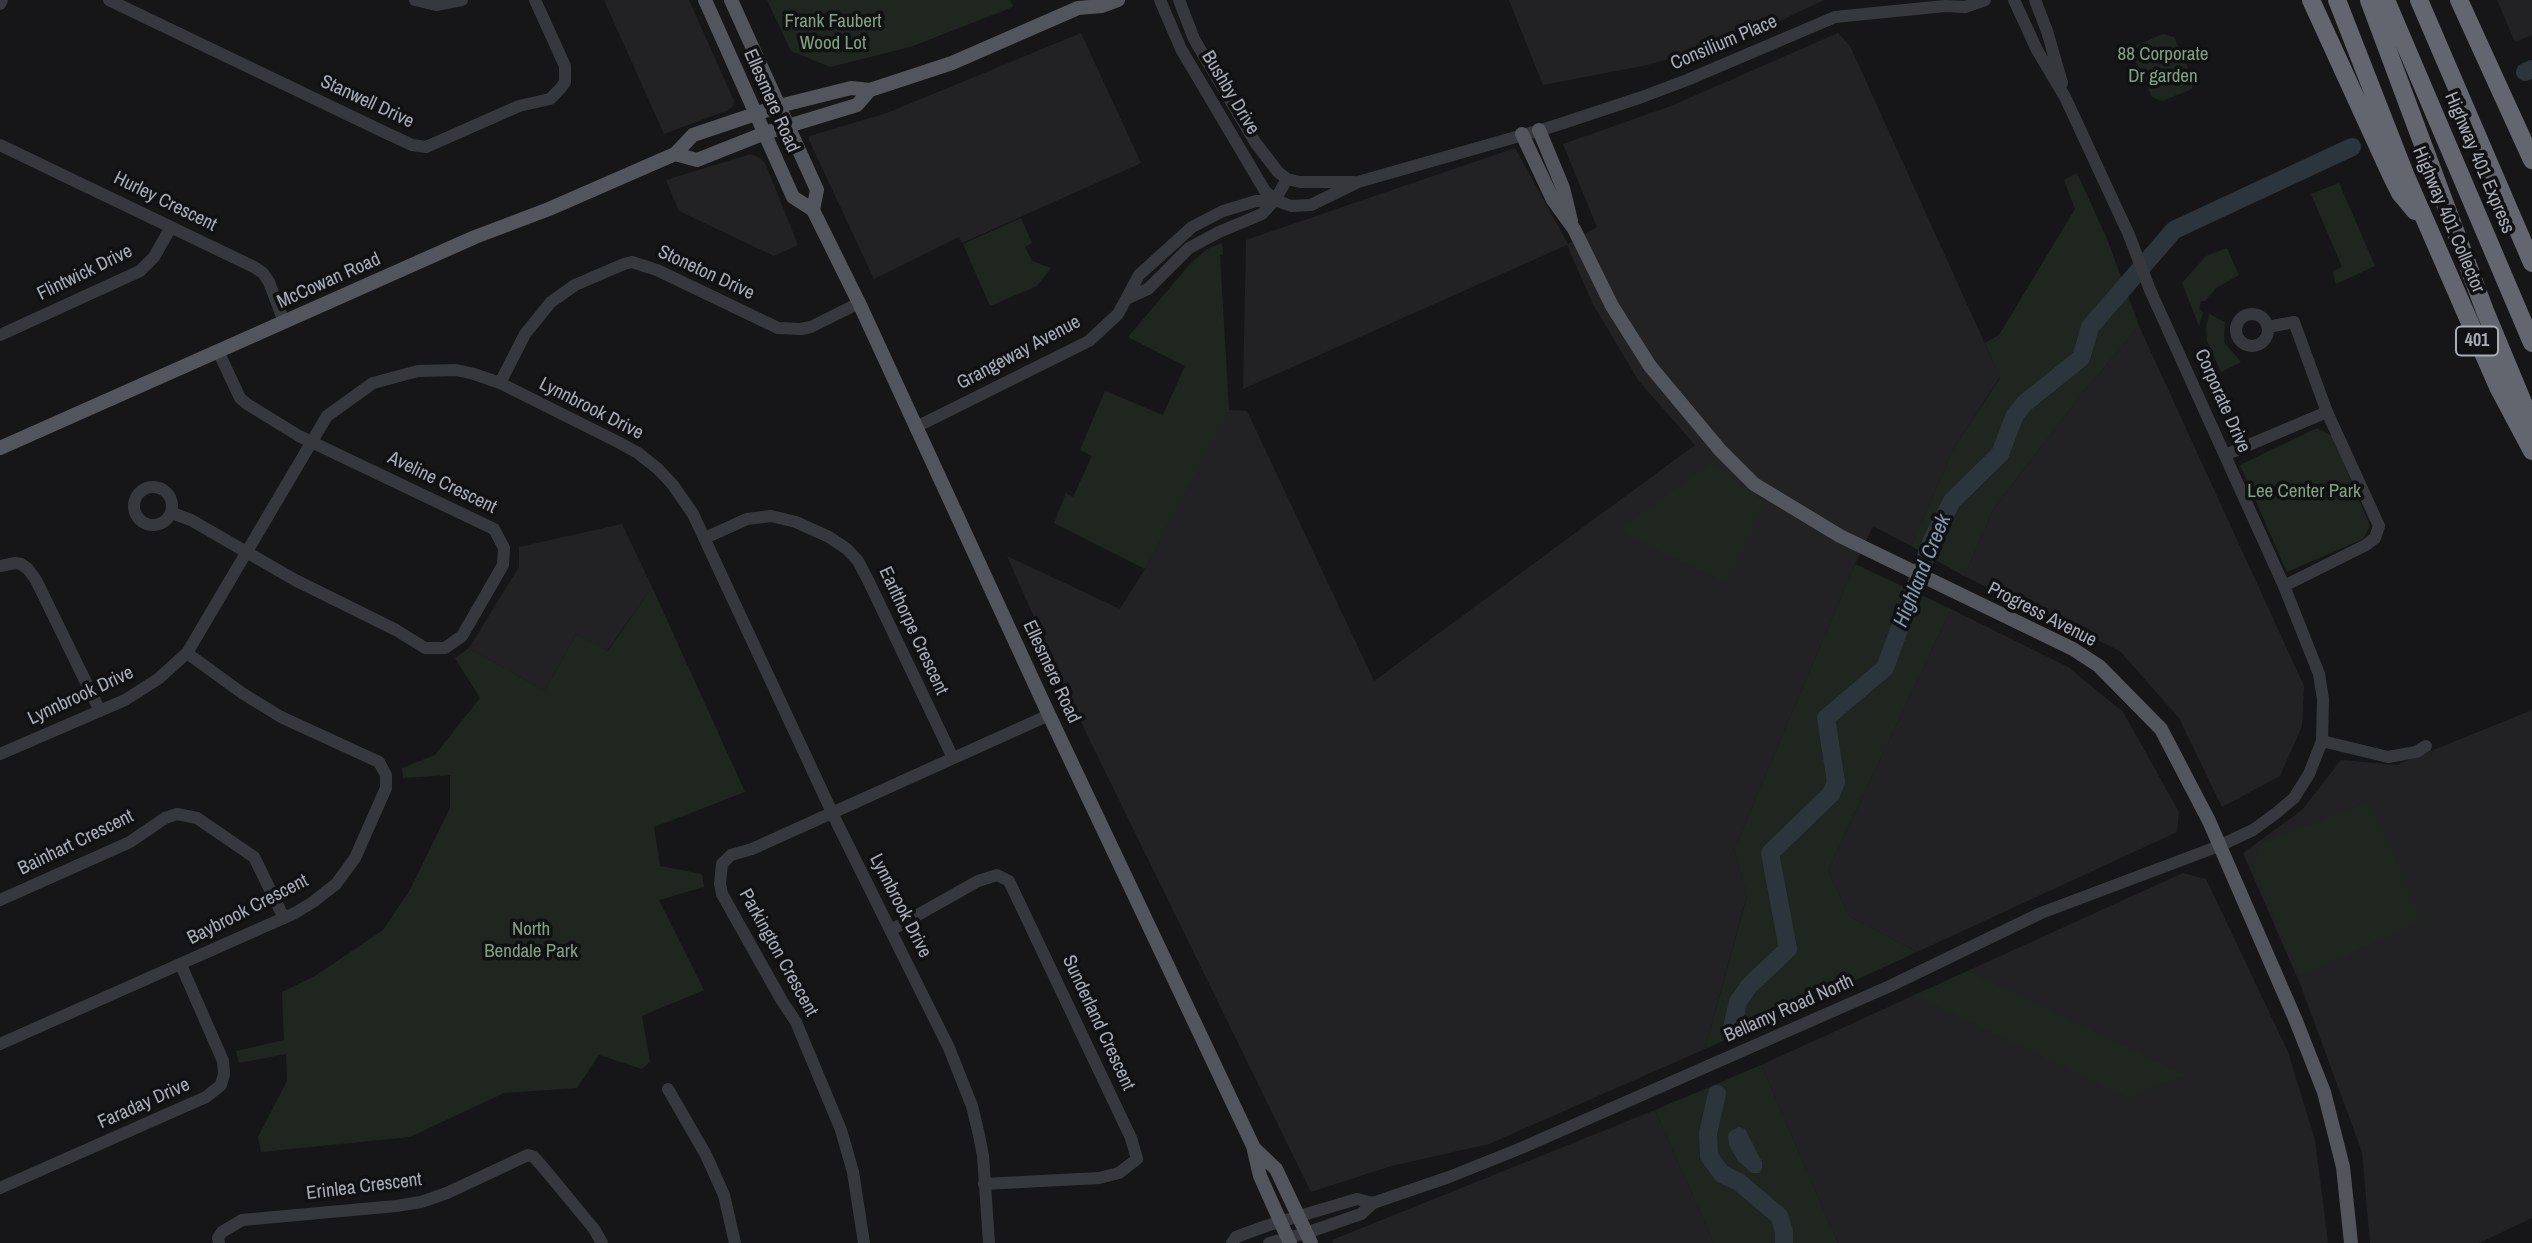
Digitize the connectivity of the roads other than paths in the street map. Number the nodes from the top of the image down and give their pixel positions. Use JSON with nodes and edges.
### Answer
{"nodes":[{"id":1,"x":109,"y":0,"type":"edge"},
{"id":2,"x":415,"y":0,"type":"edge"},
{"id":3,"x":461,"y":0,"type":"edge"},
{"id":4,"x":535,"y":0,"type":"edge"},
{"id":5,"x":705,"y":0,"type":"edge"},
{"id":6,"x":731,"y":0,"type":"edge"},
{"id":7,"x":1118,"y":0,"type":"edge"},
{"id":8,"x":1160,"y":0,"type":"edge"},
{"id":9,"x":1179,"y":0,"type":"edge"},
{"id":10,"x":1985,"y":0,"type":"edge"},
{"id":11,"x":2014,"y":0,"type":"edge"},
{"id":12,"x":2035,"y":0,"type":"edge"},
{"id":13,"x":2311,"y":0,"type":"edge"},
{"id":14,"x":2337,"y":0,"type":"edge"},
{"id":15,"x":2368,"y":0,"type":"edge"},
{"id":16,"x":2386,"y":0,"type":"edge"},
{"id":17,"x":2419,"y":0,"type":"edge"},
{"id":18,"x":2459,"y":0,"type":"edge"},
{"id":19,"x":2471,"y":0,"type":"edge"},
{"id":20,"x":1947,"y":3,"type":"edge"},
{"id":21,"x":1082,"y":4,"type":"edge"},
{"id":22,"x":1205,"y":57,"type":"junction"},
{"id":23,"x":1191,"y":66,"type":"junction"},
{"id":24,"x":870,"y":90,"type":"junction"},
{"id":25,"x":2065,"y":97,"type":"junction"},
{"id":26,"x":779,"y":107,"type":"junction"},
{"id":27,"x":2508,"y":109,"type":"junction"},
{"id":28,"x":756,"y":114,"type":"junction"},
{"id":29,"x":789,"y":126,"type":"junction"},
{"id":30,"x":1539,"y":130,"type":"junction"},
{"id":31,"x":765,"y":133,"type":"junction"},
{"id":32,"x":1251,"y":134,"type":"junction"},
{"id":33,"x":1522,"y":134,"type":"junction"},
{"id":34,"x":1237,"y":142,"type":"junction"},
{"id":35,"x":0,"y":145,"type":"edge"},
{"id":36,"x":676,"y":154,"type":"junction"},
{"id":37,"x":2532,"y":160,"type":"edge"},
{"id":38,"x":1287,"y":179,"type":"junction"},
{"id":39,"x":1358,"y":182,"type":"junction"},
{"id":40,"x":1275,"y":200,"type":"junction"},
{"id":41,"x":813,"y":210,"type":"junction"},
{"id":42,"x":171,"y":227,"type":"junction"},
{"id":43,"x":2428,"y":228,"type":"junction"},
{"id":44,"x":1574,"y":229,"type":"junction"},
{"id":45,"x":2532,"y":263,"type":"edge"},
{"id":46,"x":859,"y":303,"type":"junction"},
{"id":47,"x":284,"y":322,"type":"junction"},
{"id":48,"x":2268,"y":327,"type":"dead end"},
{"id":49,"x":0,"y":335,"type":"edge"},
{"id":50,"x":2532,"y":343,"type":"edge"},
{"id":51,"x":218,"y":351,"type":"junction"},
{"id":52,"x":500,"y":383,"type":"junction"},
{"id":53,"x":2327,"y":412,"type":"junction"},
{"id":54,"x":2532,"y":424,"type":"edge"},
{"id":55,"x":916,"y":427,"type":"junction"},
{"id":56,"x":311,"y":441,"type":"junction"},
{"id":57,"x":0,"y":448,"type":"edge"},
{"id":58,"x":2532,"y":451,"type":"edge"},
{"id":59,"x":2225,"y":455,"type":"junction"},
{"id":60,"x":172,"y":513,"type":"dead end"},
{"id":61,"x":705,"y":538,"type":"junction"},
{"id":62,"x":247,"y":552,"type":"junction"},
{"id":63,"x":0,"y":566,"type":"edge"},
{"id":64,"x":2284,"y":586,"type":"junction"},
{"id":65,"x":187,"y":653,"type":"junction"},
{"id":66,"x":100,"y":711,"type":"junction"},
{"id":67,"x":1049,"y":715,"type":"junction"},
{"id":68,"x":2322,"y":741,"type":"junction"},
{"id":69,"x":2426,"y":746,"type":"dead end"},
{"id":70,"x":0,"y":754,"type":"edge"},
{"id":71,"x":953,"y":758,"type":"junction"},
{"id":72,"x":832,"y":812,"type":"junction"},
{"id":73,"x":2219,"y":846,"type":"junction"},
{"id":74,"x":0,"y":900,"type":"edge"},
{"id":75,"x":284,"y":918,"type":"junction"},
{"id":76,"x":891,"y":930,"type":"junction"},
{"id":77,"x":181,"y":965,"type":"junction"},
{"id":78,"x":0,"y":1044,"type":"edge"},
{"id":79,"x":668,"y":1089,"type":"dead end"},
{"id":80,"x":1255,"y":1149,"type":"junction"},
{"id":81,"x":984,"y":1184,"type":"junction"},
{"id":82,"x":0,"y":1188,"type":"edge"},
{"id":83,"x":1373,"y":1203,"type":"junction"},
{"id":84,"x":1299,"y":1217,"type":"junction"},
{"id":85,"x":1280,"y":1222,"type":"junction"},
{"id":86,"x":1308,"y":1238,"type":"edge"},
{"id":87,"x":1289,"y":1241,"type":"edge"},
{"id":88,"x":219,"y":1243,"type":"edge"},
{"id":89,"x":601,"y":1243,"type":"edge"},
{"id":90,"x":735,"y":1243,"type":"edge"},
{"id":91,"x":864,"y":1243,"type":"edge"},
{"id":92,"x":989,"y":1243,"type":"edge"},
{"id":93,"x":1232,"y":1243,"type":"edge"},
{"id":94,"x":1269,"y":1243,"type":"edge"},
{"id":95,"x":2351,"y":1243,"type":"edge"}],
"edges":[{"from":1,"to":4,"type":"street","name":"Stanwell Drive"},
{"from":2,"to":3,"type":"street"},
{"from":5,"to":28,"type":"main road","name":"Ellesmere Road"},
{"from":6,"to":26,"type":"main road","name":"Ellesmere Road"},
{"from":7,"to":21,"type":"main road","name":"McCowan Road"},
{"from":8,"to":23,"type":"street","name":"Bushby Drive"},
{"from":9,"to":22,"type":"street","name":"Bushby Drive"},
{"from":10,"to":20,"type":"street","name":"Consilium Place"},
{"from":11,"to":25,"type":"street","name":"Corporate Drive"},
{"from":12,"to":25,"type":"street","name":"Corporate Drive"},
{"from":13,"to":43,"type":"highway"},
{"from":14,"to":43,"type":"highway","name":"Highway 401 Collector","number":"401"},
{"from":15,"to":54,"type":"highway"},
{"from":16,"to":50,"type":"highway","name":"Highway 401 Express","number":"401"},
{"from":17,"to":45,"type":"highway","name":"Highway 401 Express"},
{"from":18,"to":27,"type":"highway"},
{"from":19,"to":27,"type":"highway"},
{"from":20,"to":30,"type":"street","name":"Consilium Place"},
{"from":21,"to":24,"type":"main road","name":"McCowan Road"},
{"from":22,"to":23,"type":"street"},
{"from":22,"to":32,"type":"street","name":"Bushby Drive"},
{"from":23,"to":34,"type":"street","name":"Bushby Drive"},
{"from":24,"to":26,"type":"main road","name":"McCowan Road"},
{"from":24,"to":29,"type":"main road","name":"McCowan Road"},
{"from":25,"to":59,"type":"street","name":"Corporate Drive"},
{"from":26,"to":28,"type":"main road","name":"McCowan Road"},
{"from":26,"to":29,"type":"main road","name":"Ellesmere Road"},
{"from":27,"to":37,"type":"highway"},
{"from":28,"to":31,"type":"main road","name":"Ellesmere Road"},
{"from":28,"to":36,"type":"main road","name":"McCowan Road"},
{"from":29,"to":31,"type":"main road","name":"McCowan Road"},
{"from":29,"to":41,"type":"main road","name":"Ellesmere Road"},
{"from":30,"to":33,"type":"street","name":"Consilium Place"},
{"from":30,"to":44,"type":"main road","name":"Progress Avenue"},
{"from":31,"to":36,"type":"main road","name":"McCowan Road"},
{"from":31,"to":41,"type":"main road","name":"Ellesmere Road"},
{"from":32,"to":34,"type":"street"},
{"from":32,"to":38,"type":"street","name":"Bushby Drive"},
{"from":33,"to":39,"type":"street"},
{"from":33,"to":44,"type":"main road","name":"Progress Avenue"},
{"from":34,"to":40,"type":"street","name":"Bushby Drive"},
{"from":35,"to":42,"type":"street","name":"Hurley Crescent"},
{"from":36,"to":47,"type":"main road","name":"McCowan Road"},
{"from":38,"to":39,"type":"street"},
{"from":38,"to":40,"type":"street","name":"Grangeway Avenue"},
{"from":39,"to":40,"type":"street"},
{"from":40,"to":55,"type":"street","name":"Grangeway Avenue"},
{"from":41,"to":46,"type":"main road","name":"Ellesmere Road"},
{"from":42,"to":47,"type":"street","name":"Hurley Crescent"},
{"from":42,"to":49,"type":"street","name":"Flintwick Drive"},
{"from":43,"to":58,"type":"highway","name":"Highway 401 Collector","number":"401"},
{"from":44,"to":73,"type":"main road","name":"Progress Avenue"},
{"from":46,"to":52,"type":"street","name":"Stoneton Drive"},
{"from":46,"to":55,"type":"main road","name":"Ellesmere Road"},
{"from":47,"to":51,"type":"main road","name":"McCowan Road"},
{"from":48,"to":53,"type":"street"},
{"from":51,"to":56,"type":"street"},
{"from":51,"to":57,"type":"main road","name":"McCowan Road"},
{"from":52,"to":56,"type":"street","name":"Lynnbrook Drive"},
{"from":52,"to":61,"type":"street","name":"Lynnbrook Drive"},
{"from":53,"to":59,"type":"street"},
{"from":53,"to":64,"type":"street"},
{"from":55,"to":67,"type":"main road","name":"Ellesmere Road"},
{"from":56,"to":62,"type":"street","name":"Lynnbrook Drive"},
{"from":56,"to":62,"type":"street","name":"Aveline Crescent"},
{"from":59,"to":64,"type":"street","name":"Corporate Drive"},
{"from":60,"to":62,"type":"street"},
{"from":61,"to":71,"type":"street","name":"Earlthorpe Crescent"},
{"from":61,"to":72,"type":"street","name":"Lynnbrook Drive"},
{"from":62,"to":65,"type":"street","name":"Lynnbrook Drive"},
{"from":63,"to":66,"type":"street"},
{"from":64,"to":68,"type":"street","name":"Corporate Drive"},
{"from":65,"to":66,"type":"street","name":"Lynnbrook Drive"},
{"from":65,"to":75,"type":"street","name":"Baybrook Crescent"},
{"from":66,"to":70,"type":"street","name":"Lynnbrook Drive"},
{"from":67,"to":71,"type":"street","name":"Parkington Crescent"},
{"from":67,"to":80,"type":"main road","name":"Ellesmere Road"},
{"from":68,"to":69,"type":"street"},
{"from":68,"to":73,"type":"street","name":"Corporate Drive"},
{"from":71,"to":72,"type":"street","name":"Parkington Crescent"},
{"from":72,"to":76,"type":"street","name":"Lynnbrook Drive"},
{"from":72,"to":91,"type":"street","name":"Parkington Crescent"},
{"from":73,"to":83,"type":"street","name":"Bellamy Road North"},
{"from":73,"to":95,"type":"main road","name":"Progress Avenue"},
{"from":74,"to":75,"type":"street","name":"Bainhart Crescent"},
{"from":75,"to":77,"type":"street","name":"Baybrook Crescent"},
{"from":76,"to":81,"type":"street","name":"Lynnbrook Drive"},
{"from":76,"to":81,"type":"street","name":"Sunderland Crescent"},
{"from":77,"to":78,"type":"street","name":"Baybrook Crescent"},
{"from":77,"to":82,"type":"street","name":"Faraday Drive"},
{"from":79,"to":90,"type":"street"},
{"from":80,"to":84,"type":"main road","name":"Ellesmere Road"},
{"from":80,"to":85,"type":"main road","name":"Ellesmere Road"},
{"from":81,"to":92,"type":"street","name":"Lynnbrook Drive"},
{"from":83,"to":84,"type":"street","name":"Bellamy Road North"},
{"from":83,"to":86,"type":"street","name":"Bellamy Road North"},
{"from":84,"to":85,"type":"street","name":"Bellamy Road North"},
{"from":84,"to":86,"type":"main road","name":"Ellesmere Road"},
{"from":85,"to":87,"type":"main road","name":"Ellesmere Road"},
{"from":85,"to":93,"type":"street","name":"Bellamy Road North"},
{"from":86,"to":87,"type":"street","name":"Bellamy Road North"},
{"from":87,"to":94,"type":"street","name":"Bellamy Road North"},
{"from":88,"to":89,"type":"street","name":"Erinlea Crescent"}]}
